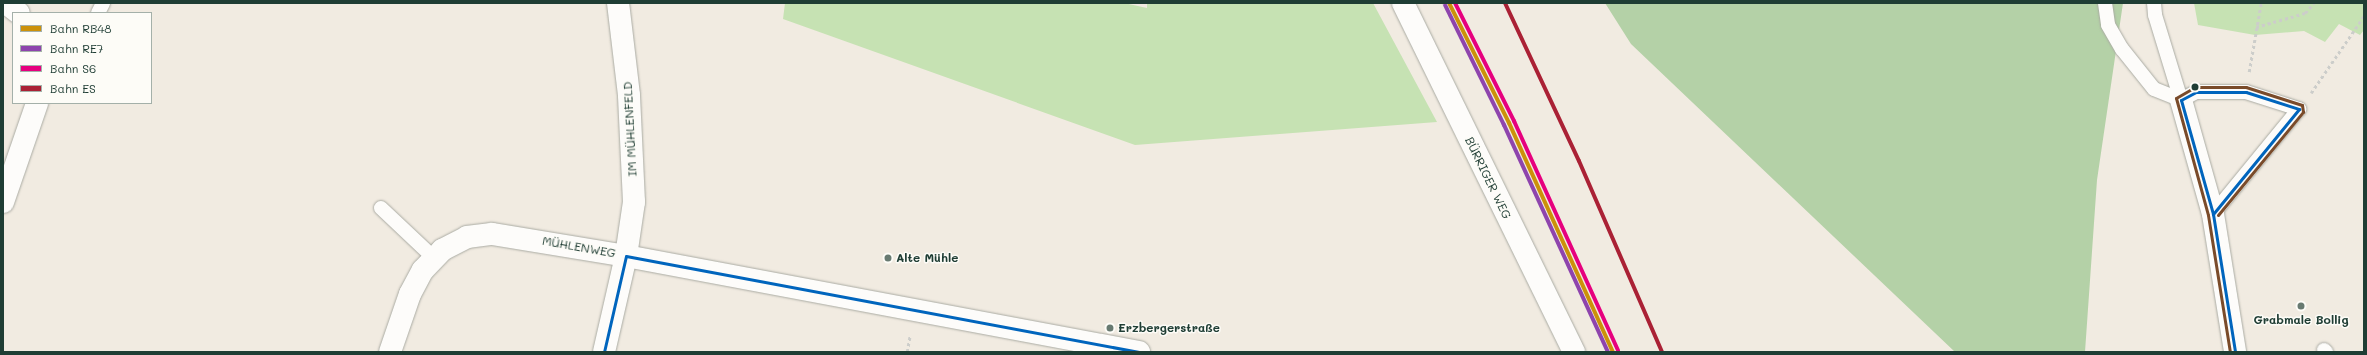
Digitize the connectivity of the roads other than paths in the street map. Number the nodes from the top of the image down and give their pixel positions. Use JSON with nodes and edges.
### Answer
{"nodes":[{"id":1,"x":6,"y":3,"type":"edge"},
{"id":2,"x":103,"y":3,"type":"edge"},
{"id":3,"x":618,"y":3,"type":"edge"},
{"id":4,"x":1403,"y":3,"type":"edge"},
{"id":5,"x":2104,"y":3,"type":"edge"},
{"id":6,"x":2154,"y":3,"type":"edge"},
{"id":7,"x":18,"y":12,"type":"edge"},
{"id":8,"x":98,"y":12,"type":"edge"},
{"id":9,"x":2181,"y":100,"type":"junction"},
{"id":10,"x":37,"y":104,"type":"edge"},
{"id":11,"x":3,"y":202,"type":"edge"},
{"id":12,"x":381,"y":208,"type":"dead end"},
{"id":13,"x":2213,"y":214,"type":"junction"},
{"id":14,"x":626,"y":256,"type":"junction"},
{"id":15,"x":434,"y":258,"type":"junction"},
{"id":16,"x":390,"y":352,"type":"edge"},
{"id":17,"x":604,"y":352,"type":"edge"},
{"id":18,"x":1139,"y":352,"type":"edge"},
{"id":19,"x":1574,"y":352,"type":"edge"},
{"id":20,"x":2235,"y":352,"type":"edge"}],
"edges":[{"from":1,"to":7,"type":"street"},
{"from":2,"to":8,"type":"lane"},
{"from":3,"to":14,"type":"street","name":"IM MÜHLENFELD"},
{"from":4,"to":19,"type":"street","name":"BÜRRIGER WEG"},
{"from":5,"to":9,"type":"lane"},
{"from":6,"to":9,"type":"lane"},
{"from":9,"to":13,"type":"street"},
{"from":9,"to":13,"type":"lane"},
{"from":10,"to":11,"type":"street"},
{"from":12,"to":15,"type":"lane"},
{"from":13,"to":20,"type":"street"},
{"from":14,"to":15,"type":"street","name":"MÜHLENWEG"},
{"from":14,"to":17,"type":"street","name":"IM MÜHLENFELD"},
{"from":14,"to":18,"type":"street","name":"MÜHLENWEG"},
{"from":15,"to":16,"type":"street","name":"MÜHLENWEG"}]}
